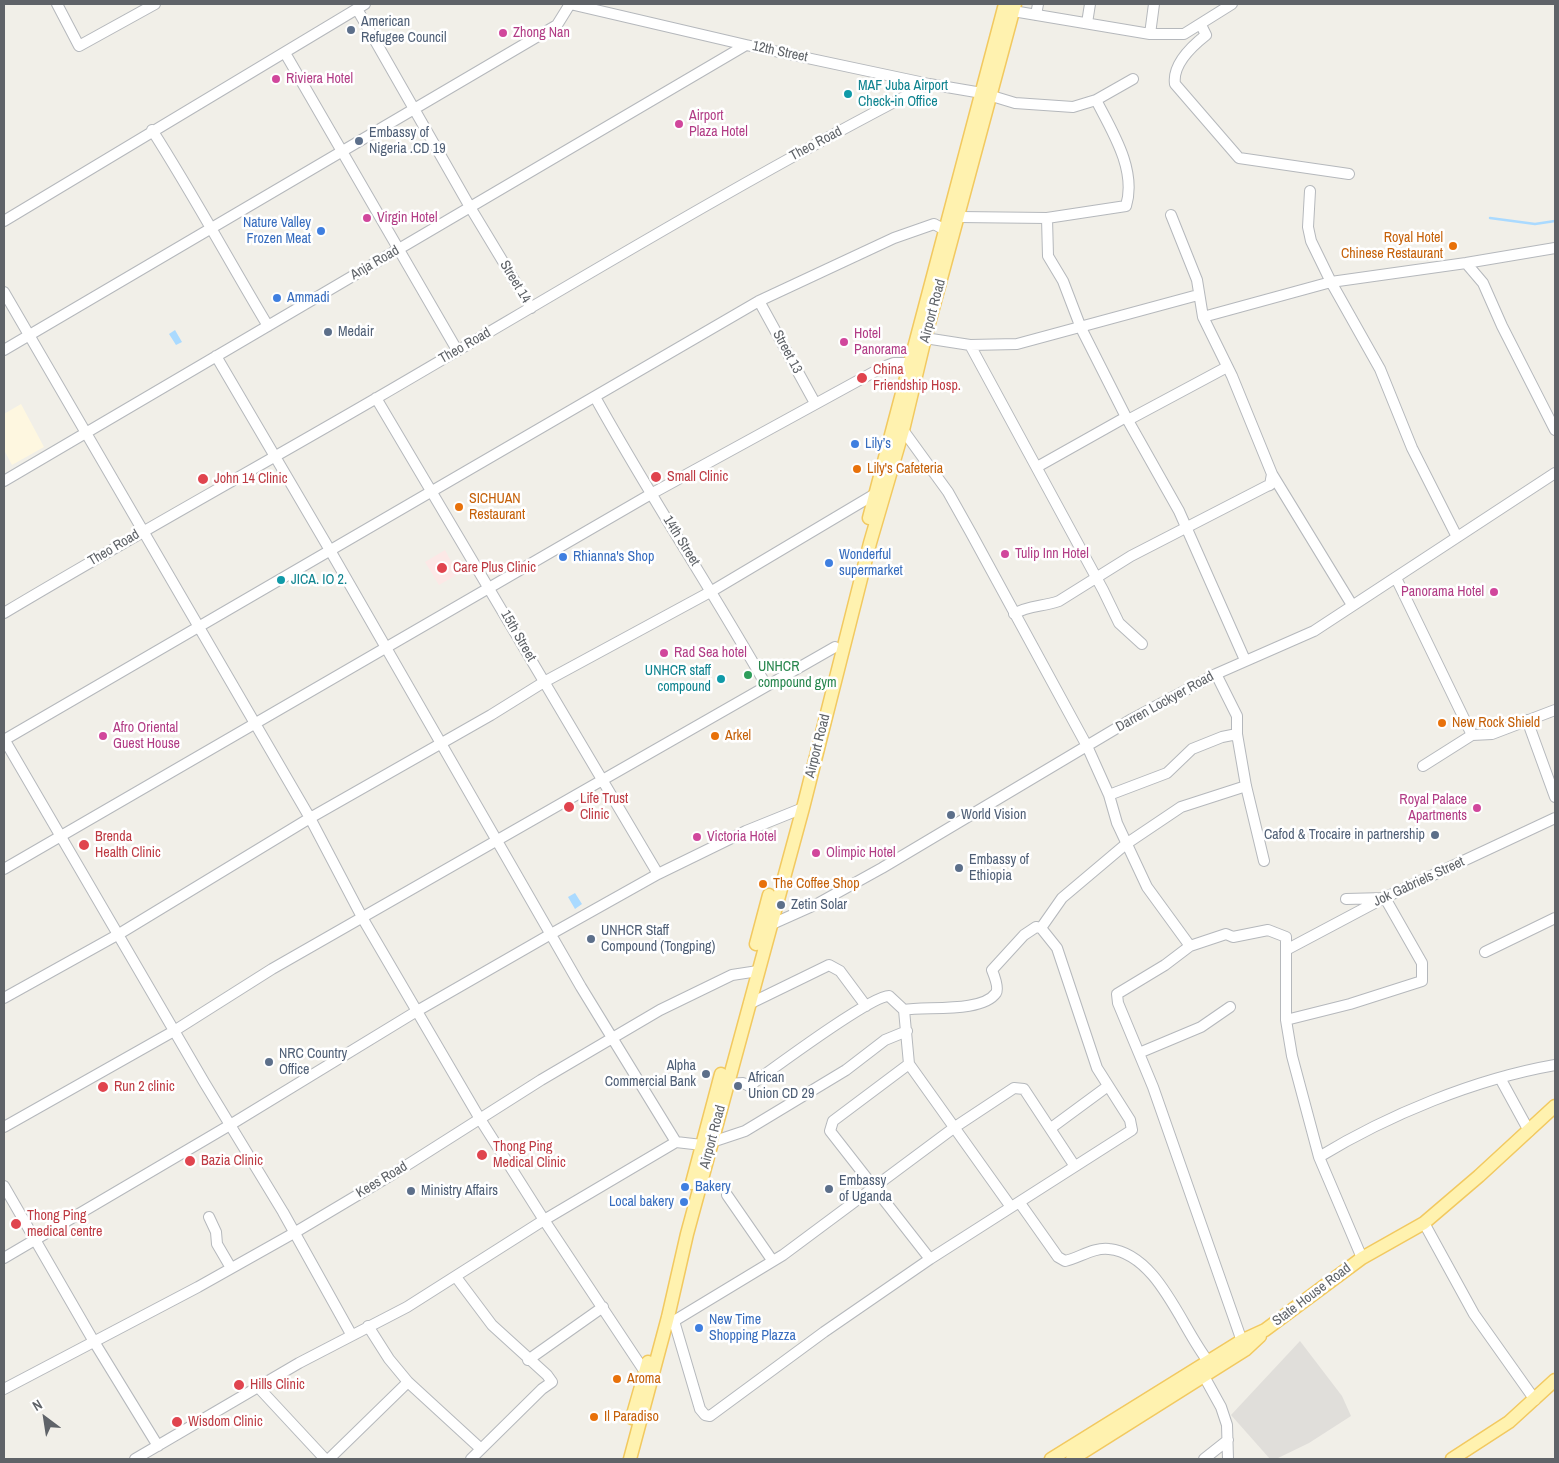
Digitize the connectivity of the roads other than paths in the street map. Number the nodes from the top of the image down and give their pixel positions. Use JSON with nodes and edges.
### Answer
{"nodes":[{"id":1,"x":57,"y":4,"type":"edge"},
{"id":2,"x":155,"y":4,"type":"edge"},
{"id":3,"x":570,"y":4,"type":"edge"},
{"id":4,"x":1038,"y":4,"type":"edge"},
{"id":5,"x":1090,"y":4,"type":"edge"},
{"id":6,"x":1154,"y":4,"type":"edge"},
{"id":7,"x":1232,"y":4,"type":"edge"},
{"id":8,"x":581,"y":5,"type":"edge"},
{"id":9,"x":361,"y":6,"type":"edge"},
{"id":10,"x":1011,"y":6,"type":"edge"},
{"id":11,"x":1036,"y":15,"type":"junction"},
{"id":12,"x":1087,"y":23,"type":"junction"},
{"id":13,"x":1201,"y":25,"type":"junction"},
{"id":14,"x":1150,"y":34,"type":"junction"},
{"id":15,"x":746,"y":45,"type":"junction"},
{"id":16,"x":285,"y":53,"type":"junction"},
{"id":17,"x":1133,"y":79,"type":"dead end"},
{"id":18,"x":929,"y":84,"type":"junction"},
{"id":19,"x":987,"y":94,"type":"junction"},
{"id":20,"x":1096,"y":100,"type":"junction"},
{"id":21,"x":414,"y":109,"type":"junction"},
{"id":22,"x":152,"y":130,"type":"junction"},
{"id":23,"x":341,"y":152,"type":"junction"},
{"id":24,"x":1349,"y":174,"type":"dead end"},
{"id":25,"x":1310,"y":191,"type":"dead end"},
{"id":26,"x":470,"y":207,"type":"junction"},
{"id":27,"x":1171,"y":215,"type":"dead end"},
{"id":28,"x":960,"y":217,"type":"junction"},
{"id":29,"x":1047,"y":218,"type":"junction"},
{"id":30,"x":4,"y":221,"type":"edge"},
{"id":31,"x":210,"y":229,"type":"junction"},
{"id":32,"x":945,"y":230,"type":"junction"},
{"id":33,"x":1555,"y":248,"type":"edge"},
{"id":34,"x":398,"y":249,"type":"junction"},
{"id":35,"x":1466,"y":264,"type":"junction"},
{"id":36,"x":1331,"y":282,"type":"junction"},
{"id":37,"x":4,"y":292,"type":"edge"},
{"id":38,"x":1198,"y":295,"type":"junction"},
{"id":39,"x":760,"y":302,"type":"junction"},
{"id":40,"x":531,"y":308,"type":"junction"},
{"id":41,"x":1203,"y":317,"type":"junction"},
{"id":42,"x":268,"y":326,"type":"junction"},
{"id":43,"x":1081,"y":328,"type":"junction"},
{"id":44,"x":29,"y":336,"type":"junction"},
{"id":45,"x":925,"y":338,"type":"junction"},
{"id":46,"x":970,"y":345,"type":"junction"},
{"id":47,"x":4,"y":350,"type":"edge"},
{"id":48,"x":457,"y":350,"type":"junction"},
{"id":49,"x":216,"y":356,"type":"junction"},
{"id":50,"x":909,"y":363,"type":"junction"},
{"id":51,"x":1226,"y":367,"type":"junction"},
{"id":52,"x":595,"y":397,"type":"junction"},
{"id":53,"x":376,"y":398,"type":"junction"},
{"id":54,"x":815,"y":403,"type":"junction"},
{"id":55,"x":1127,"y":418,"type":"junction"},
{"id":56,"x":903,"y":430,"type":"junction"},
{"id":57,"x":1555,"y":430,"type":"edge"},
{"id":58,"x":84,"y":434,"type":"junction"},
{"id":59,"x":274,"y":457,"type":"junction"},
{"id":60,"x":1037,"y":467,"type":"junction"},
{"id":61,"x":1555,"y":473,"type":"edge"},
{"id":62,"x":1272,"y":474,"type":"junction"},
{"id":63,"x":4,"y":481,"type":"edge"},
{"id":64,"x":433,"y":492,"type":"junction"},
{"id":65,"x":651,"y":494,"type":"junction"},
{"id":66,"x":879,"y":494,"type":"junction"},
{"id":67,"x":1186,"y":527,"type":"junction"},
{"id":68,"x":142,"y":530,"type":"junction"},
{"id":69,"x":1458,"y":537,"type":"junction"},
{"id":70,"x":331,"y":552,"type":"junction"},
{"id":71,"x":1096,"y":578,"type":"junction"},
{"id":72,"x":1396,"y":578,"type":"junction"},
{"id":73,"x":490,"y":587,"type":"junction"},
{"id":74,"x":712,"y":590,"type":"junction"},
{"id":75,"x":1352,"y":605,"type":"dead end"},
{"id":76,"x":4,"y":613,"type":"edge"},
{"id":77,"x":1014,"y":614,"type":"junction"},
{"id":78,"x":199,"y":627,"type":"junction"},
{"id":79,"x":1142,"y":644,"type":"dead end"},
{"id":80,"x":835,"y":647,"type":"junction"},
{"id":81,"x":387,"y":649,"type":"junction"},
{"id":82,"x":1245,"y":660,"type":"junction"},
{"id":83,"x":1216,"y":674,"type":"junction"},
{"id":84,"x":544,"y":682,"type":"junction"},
{"id":85,"x":766,"y":685,"type":"junction"},
{"id":86,"x":1555,"y":710,"type":"edge"},
{"id":87,"x":1527,"y":720,"type":"junction"},
{"id":88,"x":255,"y":724,"type":"junction"},
{"id":89,"x":1237,"y":734,"type":"junction"},
{"id":90,"x":1472,"y":735,"type":"junction"},
{"id":91,"x":4,"y":739,"type":"edge"},
{"id":92,"x":441,"y":744,"type":"junction"},
{"id":93,"x":1087,"y":746,"type":"junction"},
{"id":94,"x":1423,"y":766,"type":"dead end"},
{"id":95,"x":602,"y":781,"type":"junction"},
{"id":96,"x":1246,"y":786,"type":"junction"},
{"id":97,"x":1109,"y":795,"type":"junction"},
{"id":98,"x":1555,"y":797,"type":"edge"},
{"id":99,"x":798,"y":809,"type":"junction"},
{"id":100,"x":310,"y":818,"type":"junction"},
{"id":101,"x":1555,"y":818,"type":"edge"},
{"id":102,"x":60,"y":836,"type":"junction"},
{"id":103,"x":497,"y":841,"type":"junction"},
{"id":104,"x":1126,"y":844,"type":"junction"},
{"id":105,"x":1264,"y":861,"type":"dead end"},
{"id":106,"x":4,"y":869,"type":"edge"},
{"id":107,"x":658,"y":874,"type":"junction"},
{"id":108,"x":1346,"y":899,"type":"dead end"},
{"id":109,"x":1555,"y":918,"type":"edge"},
{"id":110,"x":363,"y":919,"type":"junction"},
{"id":111,"x":770,"y":925,"type":"junction"},
{"id":112,"x":1041,"y":928,"type":"junction"},
{"id":113,"x":119,"y":934,"type":"junction"},
{"id":114,"x":551,"y":934,"type":"junction"},
{"id":115,"x":1190,"y":946,"type":"junction"},
{"id":116,"x":1286,"y":950,"type":"junction"},
{"id":117,"x":1485,"y":952,"type":"dead end"},
{"id":118,"x":754,"y":971,"type":"junction"},
{"id":119,"x":4,"y":998,"type":"edge"},
{"id":120,"x":749,"y":1004,"type":"junction"},
{"id":121,"x":866,"y":1006,"type":"junction"},
{"id":122,"x":1230,"y":1007,"type":"dead end"},
{"id":123,"x":904,"y":1010,"type":"junction"},
{"id":124,"x":417,"y":1011,"type":"junction"},
{"id":125,"x":1286,"y":1020,"type":"junction"},
{"id":126,"x":174,"y":1031,"type":"junction"},
{"id":127,"x":907,"y":1031,"type":"junction"},
{"id":128,"x":612,"y":1038,"type":"junction"},
{"id":129,"x":1139,"y":1053,"type":"junction"},
{"id":130,"x":909,"y":1064,"type":"junction"},
{"id":131,"x":1555,"y":1065,"type":"edge"},
{"id":132,"x":1500,"y":1078,"type":"junction"},
{"id":133,"x":727,"y":1084,"type":"junction"},
{"id":134,"x":1108,"y":1086,"type":"junction"},
{"id":135,"x":1555,"y":1106,"type":"edge"},
{"id":136,"x":480,"y":1119,"type":"junction"},
{"id":137,"x":230,"y":1125,"type":"junction"},
{"id":138,"x":4,"y":1127,"type":"edge"},
{"id":139,"x":955,"y":1127,"type":"junction"},
{"id":140,"x":1051,"y":1128,"type":"junction"},
{"id":141,"x":1529,"y":1131,"type":"junction"},
{"id":142,"x":676,"y":1142,"type":"junction"},
{"id":143,"x":707,"y":1144,"type":"junction"},
{"id":144,"x":1319,"y":1157,"type":"junction"},
{"id":145,"x":1074,"y":1165,"type":"junction"},
{"id":146,"x":4,"y":1186,"type":"edge"},
{"id":147,"x":874,"y":1187,"type":"junction"},
{"id":148,"x":727,"y":1195,"type":"dead end"},
{"id":149,"x":1022,"y":1206,"type":"dead end"},
{"id":150,"x":1011,"y":1207,"type":"junction"},
{"id":151,"x":209,"y":1217,"type":"dead end"},
{"id":152,"x":544,"y":1220,"type":"junction"},
{"id":153,"x":1424,"y":1223,"type":"junction"},
{"id":154,"x":294,"y":1233,"type":"junction"},
{"id":155,"x":36,"y":1240,"type":"junction"},
{"id":156,"x":4,"y":1258,"type":"edge"},
{"id":157,"x":1362,"y":1258,"type":"junction"},
{"id":158,"x":930,"y":1259,"type":"junction"},
{"id":159,"x":772,"y":1260,"type":"junction"},
{"id":160,"x":232,"y":1268,"type":"junction"},
{"id":161,"x":456,"y":1277,"type":"junction"},
{"id":162,"x":603,"y":1307,"type":"junction"},
{"id":163,"x":671,"y":1319,"type":"junction"},
{"id":164,"x":368,"y":1326,"type":"junction"},
{"id":165,"x":352,"y":1334,"type":"junction"},
{"id":166,"x":93,"y":1340,"type":"junction"},
{"id":167,"x":1243,"y":1346,"type":"junction"},
{"id":168,"x":528,"y":1360,"type":"junction"},
{"id":169,"x":1204,"y":1369,"type":"junction"},
{"id":170,"x":646,"y":1372,"type":"junction"},
{"id":171,"x":1555,"y":1381,"type":"edge"},
{"id":172,"x":408,"y":1382,"type":"junction"},
{"id":173,"x":259,"y":1388,"type":"junction"},
{"id":174,"x":4,"y":1389,"type":"edge"},
{"id":175,"x":1535,"y":1400,"type":"junction"},
{"id":176,"x":1228,"y":1440,"type":"junction"},
{"id":177,"x":158,"y":1446,"type":"junction"},
{"id":178,"x":481,"y":1449,"type":"junction"},
{"id":179,"x":1076,"y":1458,"type":"edge"},
{"id":180,"x":135,"y":1459,"type":"edge"},
{"id":181,"x":325,"y":1459,"type":"edge"},
{"id":182,"x":329,"y":1459,"type":"edge"},
{"id":183,"x":471,"y":1459,"type":"edge"},
{"id":184,"x":622,"y":1459,"type":"edge"},
{"id":185,"x":630,"y":1459,"type":"edge"},
{"id":186,"x":1051,"y":1459,"type":"edge"},
{"id":187,"x":1204,"y":1459,"type":"edge"},
{"id":188,"x":1228,"y":1459,"type":"edge"},
{"id":189,"x":1452,"y":1459,"type":"edge"}],
"edges":[{"from":1,"to":2,"type":"street"},
{"from":3,"to":8,"type":"street","name":"12th Street"},
{"from":3,"to":21,"type":"street"},
{"from":4,"to":11,"type":"street"},
{"from":5,"to":12,"type":"street"},
{"from":6,"to":14,"type":"street"},
{"from":7,"to":13,"type":"street"},
{"from":8,"to":15,"type":"street","name":"12th Street"},
{"from":9,"to":16,"type":"street"},
{"from":9,"to":21,"type":"street","name":"Street 14"},
{"from":10,"to":11,"type":"street"},
{"from":10,"to":19,"type":"main road","name":"Airport Road"},
{"from":11,"to":12,"type":"street"},
{"from":12,"to":14,"type":"street"},
{"from":13,"to":14,"type":"street"},
{"from":13,"to":24,"type":"street"},
{"from":15,"to":18,"type":"street","name":"12th Street"},
{"from":15,"to":26,"type":"street","name":"Anja Road"},
{"from":16,"to":22,"type":"street"},
{"from":16,"to":23,"type":"street"},
{"from":17,"to":20,"type":"street","name":"12th Street"},
{"from":18,"to":19,"type":"street","name":"12th Street"},
{"from":18,"to":40,"type":"street","name":"Theo Road"},
{"from":19,"to":20,"type":"street","name":"12th Street"},
{"from":19,"to":28,"type":"main road","name":"Airport Road"},
{"from":19,"to":32,"type":"main road","name":"Airport Road"},
{"from":20,"to":29,"type":"street"},
{"from":21,"to":23,"type":"street"},
{"from":21,"to":26,"type":"street","name":"Street 14"},
{"from":22,"to":30,"type":"street"},
{"from":22,"to":31,"type":"street"},
{"from":23,"to":31,"type":"street"},
{"from":23,"to":34,"type":"street"},
{"from":25,"to":36,"type":"street"},
{"from":26,"to":34,"type":"street","name":"Anja Road"},
{"from":26,"to":40,"type":"street","name":"Street 14"},
{"from":27,"to":38,"type":"street"},
{"from":28,"to":29,"type":"street"},
{"from":28,"to":45,"type":"main road","name":"Airport Road"},
{"from":29,"to":43,"type":"street"},
{"from":31,"to":42,"type":"street"},
{"from":31,"to":44,"type":"street"},
{"from":32,"to":39,"type":"street"},
{"from":32,"to":50,"type":"main road","name":"Airport Road"},
{"from":33,"to":35,"type":"street"},
{"from":34,"to":42,"type":"street","name":"Anja Road"},
{"from":34,"to":48,"type":"street"},
{"from":35,"to":36,"type":"street"},
{"from":35,"to":57,"type":"street"},
{"from":36,"to":41,"type":"street"},
{"from":36,"to":69,"type":"street"},
{"from":37,"to":44,"type":"street"},
{"from":38,"to":41,"type":"street"},
{"from":38,"to":43,"type":"street"},
{"from":39,"to":52,"type":"street"},
{"from":39,"to":54,"type":"street","name":"Street 13"},
{"from":40,"to":48,"type":"street","name":"Theo Road"},
{"from":41,"to":51,"type":"street"},
{"from":42,"to":49,"type":"street","name":"Anja Road"},
{"from":43,"to":46,"type":"street"},
{"from":43,"to":55,"type":"street"},
{"from":44,"to":47,"type":"street"},
{"from":44,"to":58,"type":"street"},
{"from":45,"to":46,"type":"street"},
{"from":45,"to":56,"type":"main road","name":"Airport Road"},
{"from":46,"to":60,"type":"street"},
{"from":48,"to":53,"type":"street","name":"Theo Road"},
{"from":49,"to":58,"type":"street","name":"Anja Road"},
{"from":49,"to":59,"type":"street"},
{"from":50,"to":54,"type":"street"},
{"from":50,"to":66,"type":"main road","name":"Airport Road"},
{"from":51,"to":55,"type":"street"},
{"from":51,"to":62,"type":"street"},
{"from":52,"to":64,"type":"street"},
{"from":52,"to":65,"type":"street","name":"14th Street"},
{"from":53,"to":59,"type":"street","name":"Theo Road"},
{"from":53,"to":64,"type":"street","name":"15th Street"},
{"from":54,"to":65,"type":"street"},
{"from":55,"to":60,"type":"street"},
{"from":55,"to":67,"type":"street"},
{"from":56,"to":66,"type":"main road","name":"Airport Road"},
{"from":56,"to":77,"type":"street"},
{"from":58,"to":63,"type":"street","name":"Anja Road"},
{"from":58,"to":68,"type":"street"},
{"from":59,"to":68,"type":"street","name":"Theo Road"},
{"from":59,"to":70,"type":"street"},
{"from":60,"to":71,"type":"street"},
{"from":61,"to":69,"type":"street","name":"Darren Lockyer Road"},
{"from":62,"to":67,"type":"street"},
{"from":62,"to":75,"type":"street"},
{"from":64,"to":70,"type":"street"},
{"from":64,"to":73,"type":"street","name":"15th Street"},
{"from":65,"to":73,"type":"street"},
{"from":65,"to":74,"type":"street","name":"14th Street"},
{"from":66,"to":74,"type":"street"},
{"from":66,"to":80,"type":"main road","name":"Airport Road"},
{"from":66,"to":99,"type":"main road","name":"Airport Road"},
{"from":67,"to":71,"type":"street"},
{"from":67,"to":82,"type":"street"},
{"from":68,"to":76,"type":"street","name":"Theo Road"},
{"from":68,"to":78,"type":"street"},
{"from":69,"to":72,"type":"street","name":"Darren Lockyer Road"},
{"from":70,"to":78,"type":"street"},
{"from":70,"to":81,"type":"street"},
{"from":71,"to":77,"type":"street"},
{"from":71,"to":79,"type":"street"},
{"from":72,"to":82,"type":"street","name":"Darren Lockyer Road"},
{"from":72,"to":90,"type":"street"},
{"from":73,"to":81,"type":"street"},
{"from":73,"to":84,"type":"street","name":"15th Street"},
{"from":74,"to":84,"type":"street"},
{"from":74,"to":85,"type":"street","name":"14th Street"},
{"from":77,"to":93,"type":"street"},
{"from":78,"to":88,"type":"street"},
{"from":78,"to":91,"type":"street"},
{"from":80,"to":85,"type":"street"},
{"from":80,"to":99,"type":"main road","name":"Airport Road"},
{"from":81,"to":88,"type":"street"},
{"from":81,"to":92,"type":"street"},
{"from":82,"to":83,"type":"street","name":"Darren Lockyer Road"},
{"from":83,"to":89,"type":"street"},
{"from":83,"to":93,"type":"street","name":"Darren Lockyer Road"},
{"from":84,"to":92,"type":"street"},
{"from":84,"to":95,"type":"street","name":"15th Street"},
{"from":85,"to":95,"type":"street"},
{"from":86,"to":87,"type":"street"},
{"from":87,"to":90,"type":"street"},
{"from":87,"to":98,"type":"street"},
{"from":88,"to":100,"type":"street"},
{"from":88,"to":102,"type":"street"},
{"from":89,"to":96,"type":"street"},
{"from":89,"to":97,"type":"street"},
{"from":90,"to":94,"type":"street"},
{"from":91,"to":102,"type":"street"},
{"from":92,"to":100,"type":"street"},
{"from":92,"to":103,"type":"street"},
{"from":93,"to":97,"type":"street"},
{"from":93,"to":111,"type":"street","name":"Darren Lockyer Road"},
{"from":95,"to":103,"type":"street"},
{"from":95,"to":107,"type":"street","name":"15th Street"},
{"from":96,"to":104,"type":"street"},
{"from":96,"to":105,"type":"street"},
{"from":97,"to":104,"type":"street"},
{"from":99,"to":107,"type":"street"},
{"from":99,"to":111,"type":"main road","name":"Airport Road"},
{"from":99,"to":118,"type":"main road","name":"Airport Road"},
{"from":100,"to":110,"type":"street"},
{"from":100,"to":113,"type":"street"},
{"from":101,"to":116,"type":"street","name":"Jok Gabriels Street"},
{"from":102,"to":106,"type":"street"},
{"from":102,"to":113,"type":"street"},
{"from":103,"to":110,"type":"street"},
{"from":103,"to":114,"type":"street"},
{"from":104,"to":112,"type":"street"},
{"from":104,"to":115,"type":"street"},
{"from":107,"to":114,"type":"street"},
{"from":108,"to":125,"type":"street"},
{"from":109,"to":117,"type":"street"},
{"from":110,"to":124,"type":"street"},
{"from":110,"to":126,"type":"street"},
{"from":111,"to":118,"type":"main road","name":"Airport Road"},
{"from":112,"to":123,"type":"street"},
{"from":112,"to":134,"type":"street"},
{"from":113,"to":119,"type":"street"},
{"from":113,"to":126,"type":"street"},
{"from":114,"to":124,"type":"street"},
{"from":114,"to":128,"type":"street"},
{"from":115,"to":116,"type":"street"},
{"from":115,"to":129,"type":"street"},
{"from":116,"to":125,"type":"street"},
{"from":118,"to":120,"type":"main road","name":"Airport Road"},
{"from":118,"to":128,"type":"street","name":"Kees Road"},
{"from":118,"to":143,"type":"main road","name":"Airport Road"},
{"from":120,"to":121,"type":"street"},
{"from":120,"to":133,"type":"main road","name":"Airport Road"},
{"from":121,"to":123,"type":"street"},
{"from":121,"to":133,"type":"street"},
{"from":122,"to":129,"type":"street"},
{"from":123,"to":127,"type":"street"},
{"from":124,"to":136,"type":"street"},
{"from":124,"to":137,"type":"street"},
{"from":125,"to":144,"type":"street"},
{"from":126,"to":137,"type":"street"},
{"from":126,"to":138,"type":"street"},
{"from":127,"to":130,"type":"street"},
{"from":127,"to":143,"type":"street"},
{"from":128,"to":136,"type":"street","name":"Kees Road"},
{"from":128,"to":142,"type":"street"},
{"from":129,"to":167,"type":"street"},
{"from":130,"to":139,"type":"street"},
{"from":130,"to":147,"type":"street"},
{"from":131,"to":132,"type":"street"},
{"from":132,"to":141,"type":"street"},
{"from":132,"to":144,"type":"street"},
{"from":133,"to":143,"type":"main road","name":"Airport Road"},
{"from":134,"to":140,"type":"street"},
{"from":134,"to":145,"type":"street"},
{"from":135,"to":141,"type":"main road","name":"State House Road"},
{"from":136,"to":152,"type":"street"},
{"from":136,"to":154,"type":"street","name":"Kees Road"},
{"from":137,"to":154,"type":"street"},
{"from":137,"to":155,"type":"street"},
{"from":139,"to":140,"type":"street"},
{"from":139,"to":147,"type":"street"},
{"from":139,"to":150,"type":"street"},
{"from":140,"to":145,"type":"street"},
{"from":141,"to":153,"type":"main road","name":"State House Road"},
{"from":142,"to":143,"type":"street"},
{"from":142,"to":152,"type":"street"},
{"from":143,"to":163,"type":"main road","name":"Airport Road"},
{"from":143,"to":170,"type":"main road","name":"Airport Road"},
{"from":144,"to":157,"type":"street"},
{"from":145,"to":150,"type":"street"},
{"from":146,"to":155,"type":"street"},
{"from":147,"to":158,"type":"street"},
{"from":147,"to":159,"type":"street"},
{"from":148,"to":159,"type":"street"},
{"from":149,"to":169,"type":"street"},
{"from":150,"to":158,"type":"street"},
{"from":151,"to":160,"type":"street"},
{"from":152,"to":161,"type":"street"},
{"from":152,"to":162,"type":"street"},
{"from":153,"to":157,"type":"main road","name":"State House Road"},
{"from":153,"to":175,"type":"street"},
{"from":154,"to":160,"type":"street","name":"Kees Road"},
{"from":154,"to":165,"type":"street"},
{"from":155,"to":156,"type":"street"},
{"from":155,"to":166,"type":"street"},
{"from":157,"to":167,"type":"main road","name":"State House Road"},
{"from":158,"to":163,"type":"street"},
{"from":159,"to":163,"type":"street"},
{"from":160,"to":166,"type":"street","name":"Kees Road"},
{"from":161,"to":164,"type":"street"},
{"from":161,"to":168,"type":"street"},
{"from":162,"to":168,"type":"street"},
{"from":162,"to":170,"type":"street"},
{"from":163,"to":185,"type":"main road","name":"Airport Road"},
{"from":164,"to":165,"type":"street"},
{"from":164,"to":172,"type":"street"},
{"from":165,"to":173,"type":"street"},
{"from":166,"to":174,"type":"street","name":"Kees Road"},
{"from":166,"to":177,"type":"street"},
{"from":167,"to":169,"type":"main road","name":"State House Road"},
{"from":168,"to":178,"type":"street"},
{"from":169,"to":176,"type":"street"},
{"from":169,"to":179,"type":"main road"},
{"from":169,"to":186,"type":"main road"},
{"from":170,"to":184,"type":"main road","name":"Airport Road"},
{"from":171,"to":175,"type":"main road"},
{"from":172,"to":178,"type":"street"},
{"from":172,"to":182,"type":"street"},
{"from":173,"to":177,"type":"street"},
{"from":173,"to":181,"type":"street"},
{"from":175,"to":189,"type":"main road"},
{"from":176,"to":187,"type":"street"},
{"from":176,"to":188,"type":"street"},
{"from":177,"to":180,"type":"street"},
{"from":178,"to":183,"type":"street"}]}
